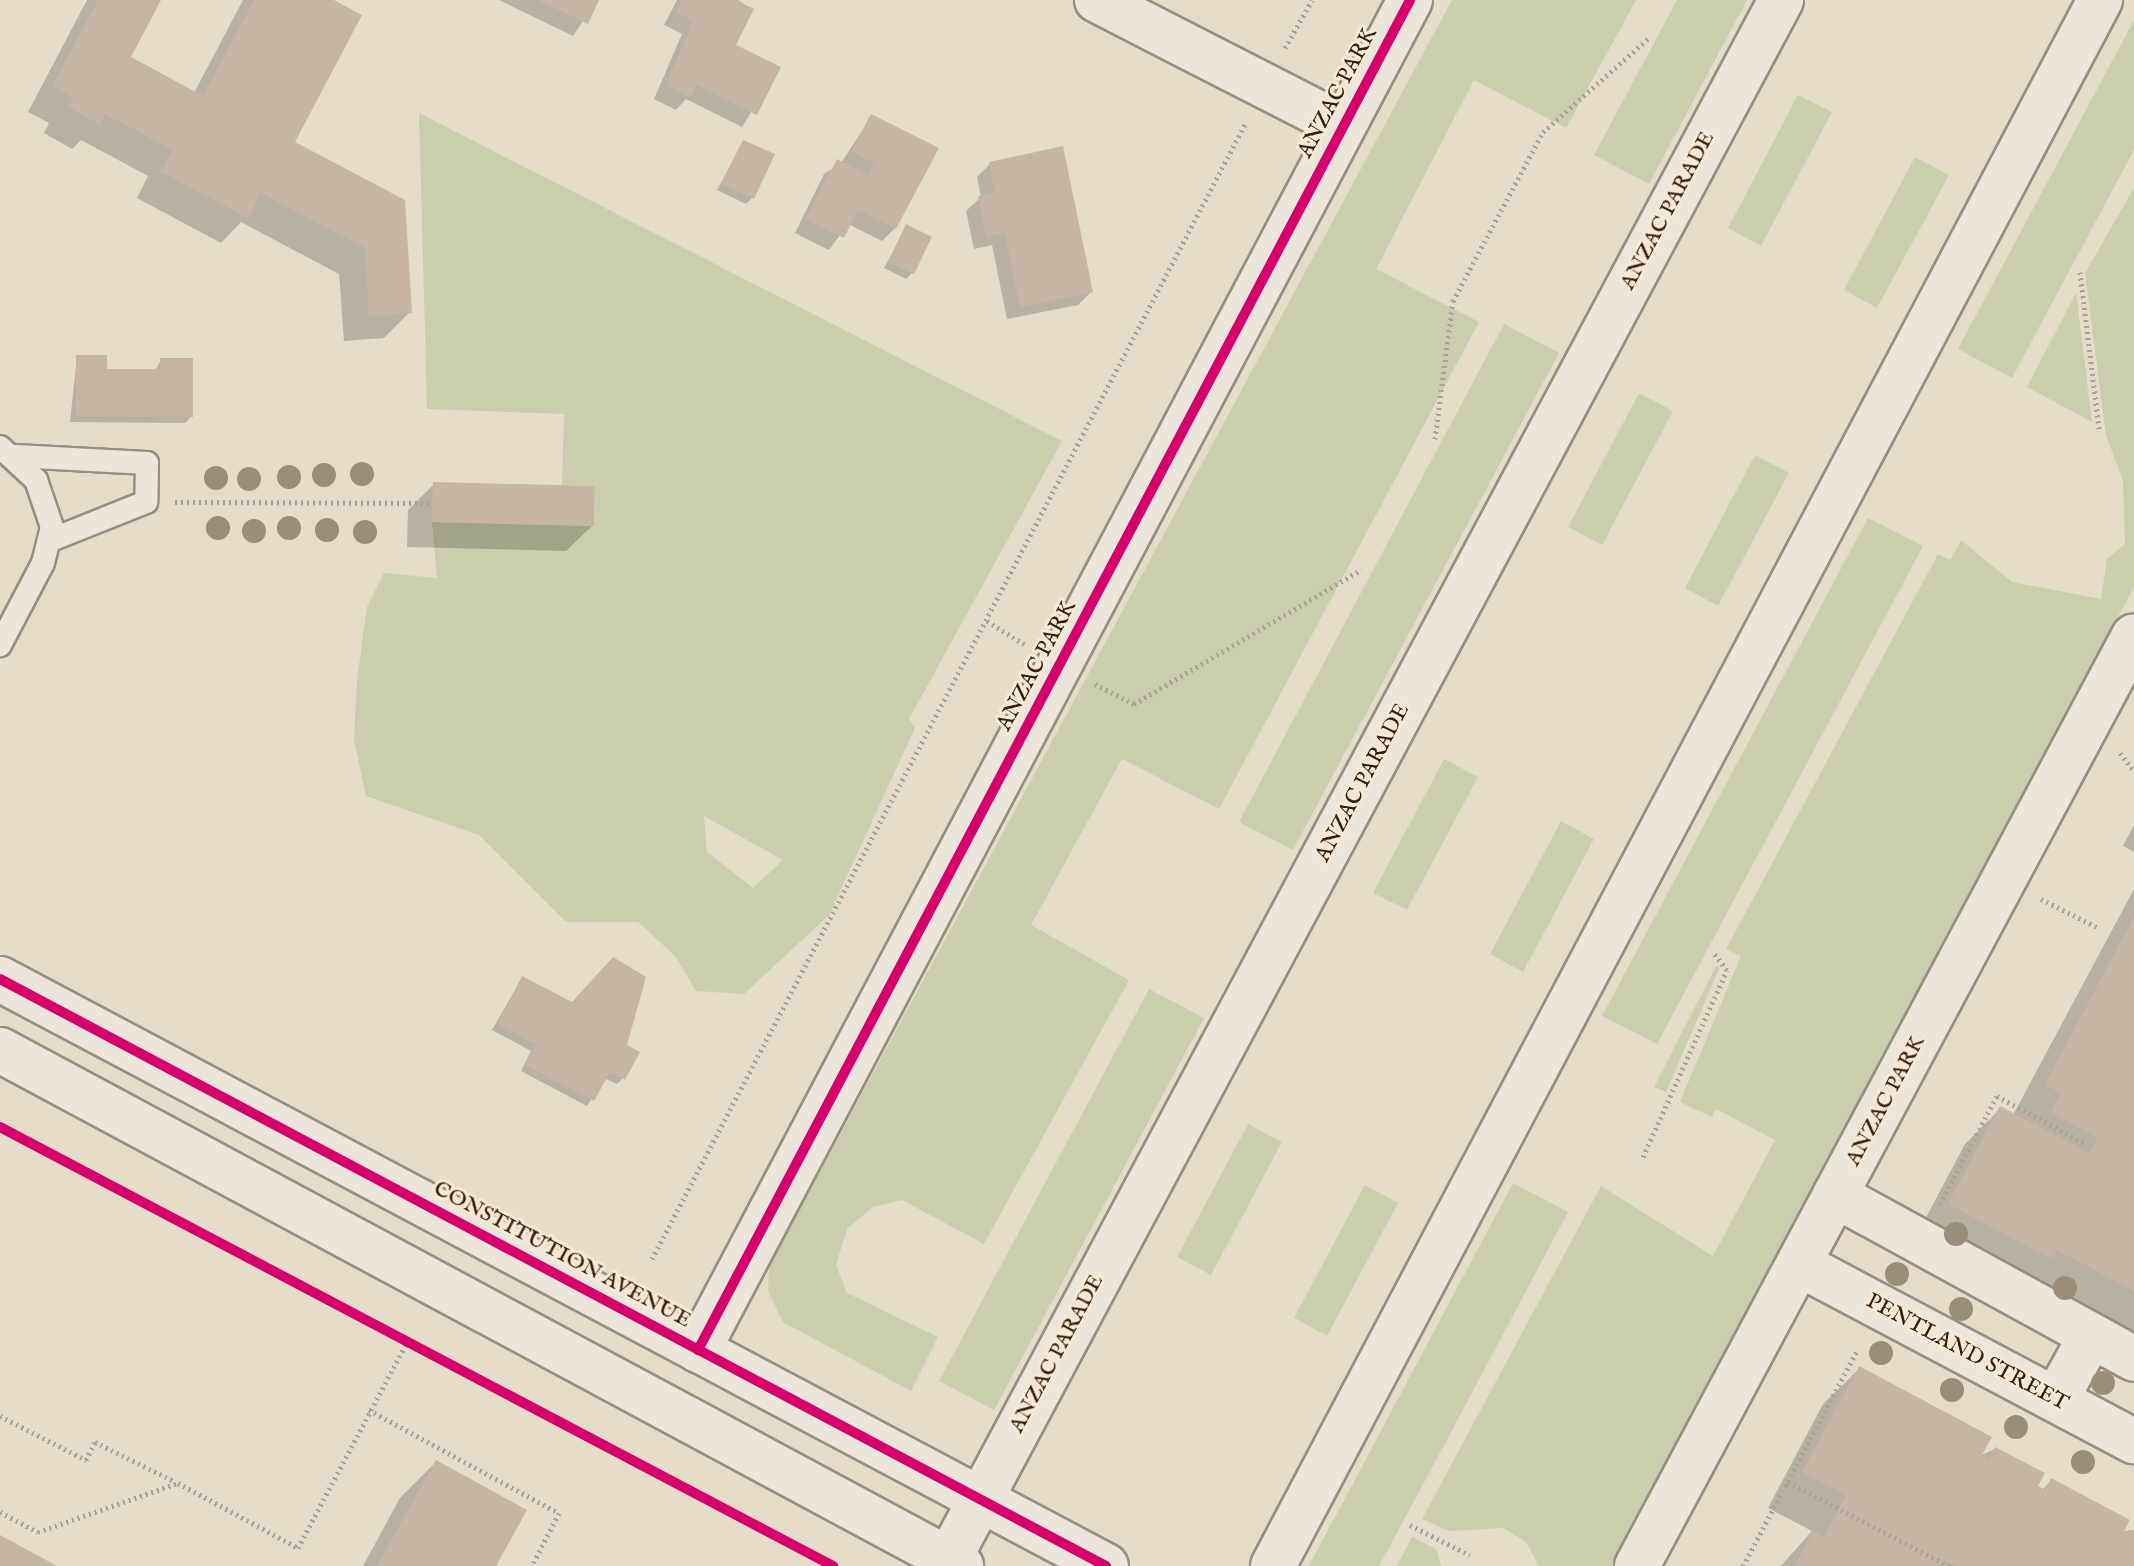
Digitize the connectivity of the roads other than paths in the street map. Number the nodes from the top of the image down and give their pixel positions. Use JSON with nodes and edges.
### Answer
{"nodes":[{"id":1,"x":1097,"y":0,"type":"edge"},
{"id":2,"x":1410,"y":0,"type":"edge"},
{"id":3,"x":1781,"y":0,"type":"edge"},
{"id":4,"x":2100,"y":0,"type":"edge"},
{"id":5,"x":1343,"y":126,"type":"junction"},
{"id":6,"x":8,"y":451,"type":"edge"},
{"id":7,"x":51,"y":540,"type":"junction"},
{"id":8,"x":2134,"y":636,"type":"edge"},
{"id":9,"x":0,"y":645,"type":"edge"},
{"id":10,"x":0,"y":979,"type":"edge"},
{"id":11,"x":0,"y":1050,"type":"edge"},
{"id":12,"x":1835,"y":1195,"type":"junction"},
{"id":13,"x":1799,"y":1264,"type":"junction"},
{"id":14,"x":2091,"y":1336,"type":"junction"},
{"id":15,"x":698,"y":1350,"type":"junction"},
{"id":16,"x":2134,"y":1359,"type":"edge"},
{"id":17,"x":2056,"y":1399,"type":"junction"},
{"id":18,"x":2134,"y":1441,"type":"edge"},
{"id":19,"x":981,"y":1501,"type":"junction"},
{"id":20,"x":952,"y":1564,"type":"edge"},
{"id":21,"x":1106,"y":1566,"type":"edge"},
{"id":22,"x":1273,"y":1566,"type":"edge"},
{"id":23,"x":1637,"y":1566,"type":"edge"}],
"edges":[{"from":1,"to":5,"type":"street"},
{"from":2,"to":5,"type":"street","name":"ANZAC PARK"},
{"from":3,"to":19,"type":"street","name":"ANZAC PARADE"},
{"from":4,"to":22,"type":"street"},
{"from":5,"to":15,"type":"street","name":"ANZAC PARK"},
{"from":6,"to":7,"type":"lane"},
{"from":6,"to":7,"type":"lane"},
{"from":7,"to":9,"type":"lane"},
{"from":8,"to":12,"type":"street","name":"ANZAC PARK"},
{"from":10,"to":15,"type":"street","name":"CONSTITUTION AVENUE"},
{"from":11,"to":20,"type":"street"},
{"from":12,"to":13,"type":"street","name":"ANZAC PARK"},
{"from":12,"to":14,"type":"street"},
{"from":13,"to":17,"type":"street","name":"PENTLAND STREET"},
{"from":13,"to":23,"type":"street","name":"ANZAC PARK"},
{"from":14,"to":16,"type":"street"},
{"from":14,"to":17,"type":"street"},
{"from":15,"to":19,"type":"street","name":"CONSTITUTION AVENUE"},
{"from":17,"to":18,"type":"street","name":"PENTLAND STREET"},
{"from":19,"to":20,"type":"street","name":"ANZAC PARADE"},
{"from":19,"to":21,"type":"street","name":"CONSTITUTION AVENUE"}]}
